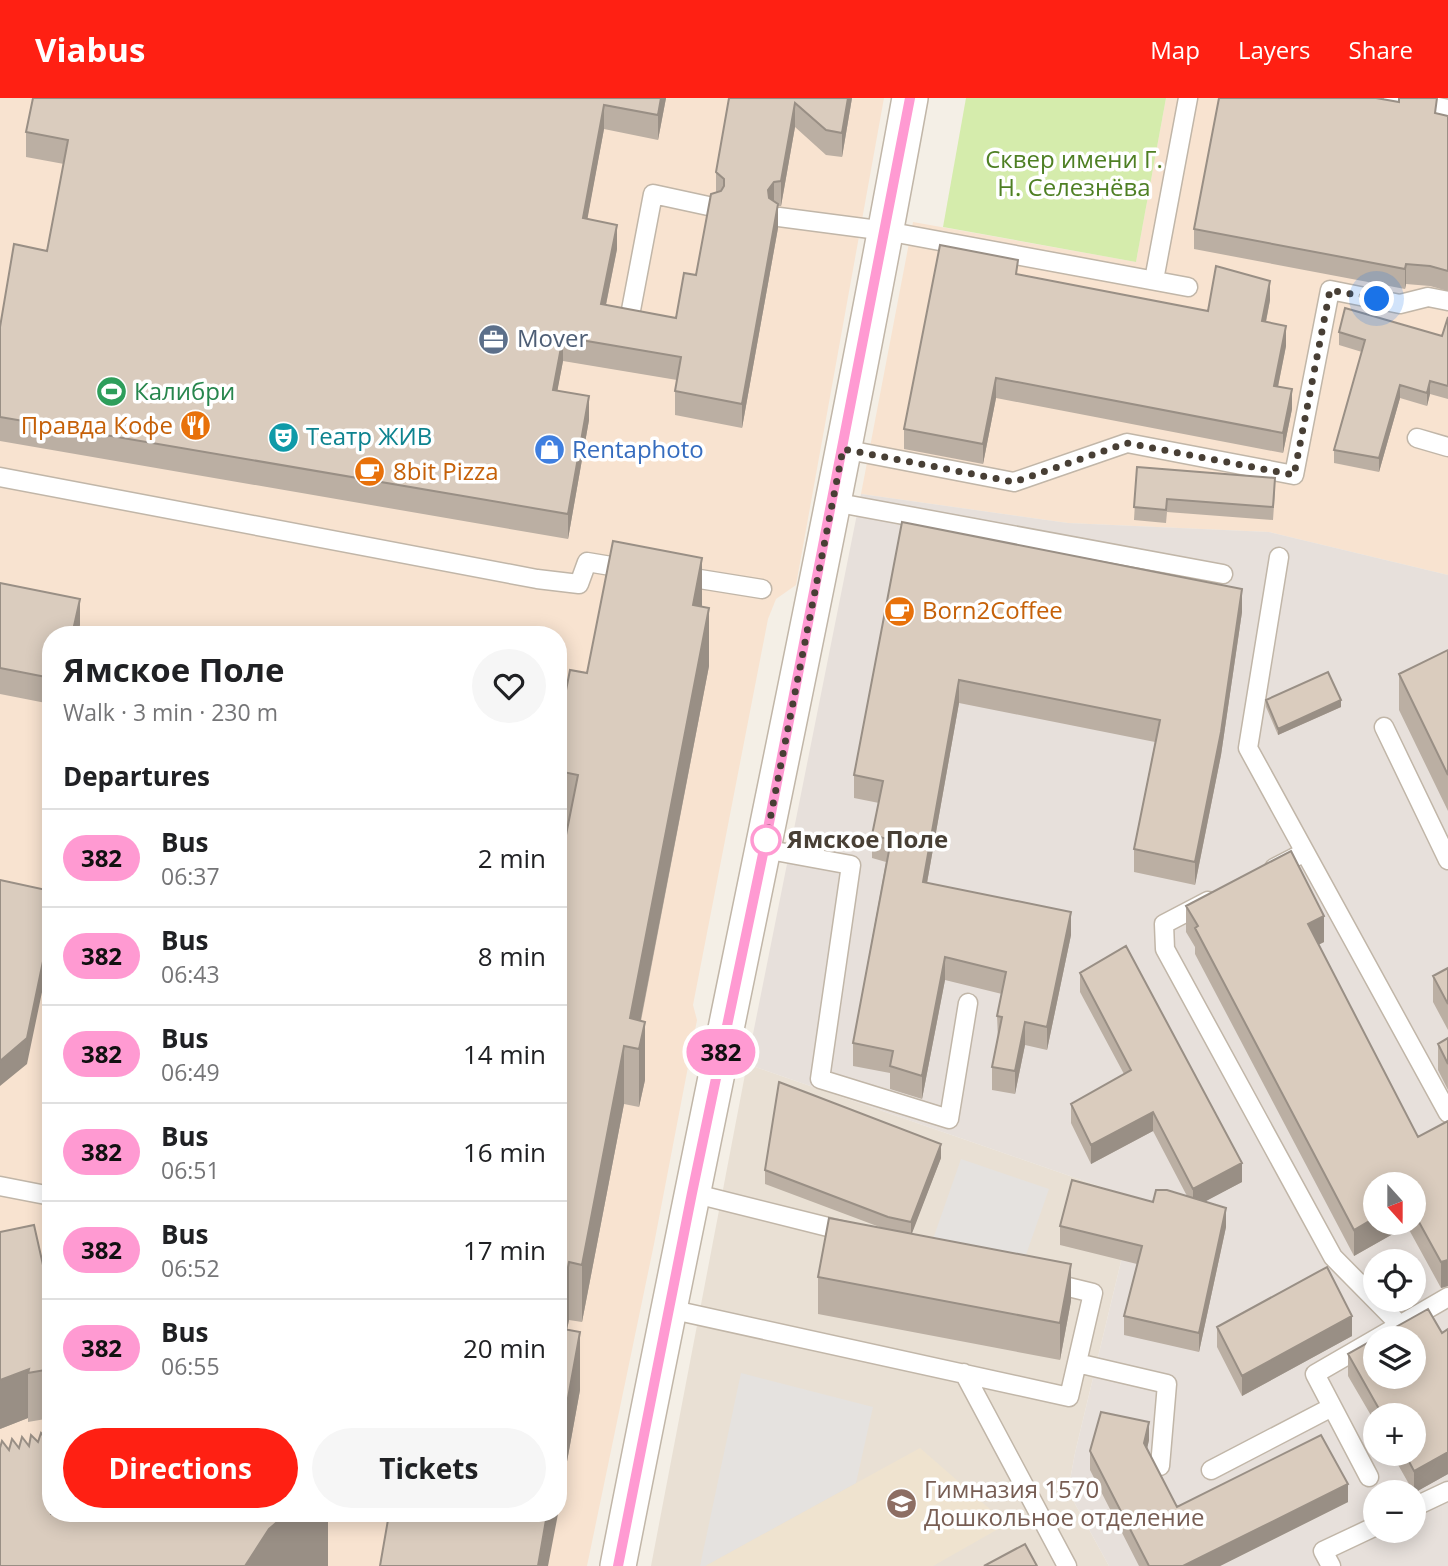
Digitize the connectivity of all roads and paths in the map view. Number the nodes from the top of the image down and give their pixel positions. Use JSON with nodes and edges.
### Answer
{"nodes":[{"id":1,"x":910,"y":98,"type":"edge"},
{"id":2,"x":1188,"y":98,"type":"edge"},
{"id":3,"x":1393,"y":98,"type":"edge"},
{"id":4,"x":1448,"y":108,"type":"edge"},
{"id":5,"x":713,"y":207,"type":"edge"},
{"id":6,"x":779,"y":217,"type":"edge"},
{"id":7,"x":886,"y":231,"type":"junction"},
{"id":8,"x":1154,"y":280,"type":"junction"},
{"id":9,"x":1188,"y":287,"type":"dead end"},
{"id":10,"x":1448,"y":301,"type":"edge"},
{"id":11,"x":631,"y":310,"type":"edge"},
{"id":12,"x":1418,"y":438,"type":"dead end"},
{"id":13,"x":1448,"y":447,"type":"edge"},
{"id":14,"x":843,"y":449,"type":"junction"},
{"id":15,"x":0,"y":477,"type":"edge"},
{"id":16,"x":833,"y":502,"type":"junction"},
{"id":17,"x":1279,"y":557,"type":"dead end"},
{"id":18,"x":640,"y":570,"type":"edge"},
{"id":19,"x":667,"y":574,"type":"edge"},
{"id":20,"x":1223,"y":575,"type":"dead end"},
{"id":21,"x":762,"y":589,"type":"dead end"},
{"id":22,"x":1384,"y":727,"type":"dead end"},
{"id":23,"x":764,"y":849,"type":"junction"},
{"id":24,"x":1305,"y":852,"type":"junction"},
{"id":25,"x":1448,"y":860,"type":"edge"},
{"id":26,"x":1258,"y":876,"type":"edge"},
{"id":27,"x":1223,"y":894,"type":"edge"},
{"id":28,"x":968,"y":1003,"type":"dead end"},
{"id":29,"x":1448,"y":1113,"type":"edge"},
{"id":30,"x":0,"y":1186,"type":"edge"},
{"id":31,"x":692,"y":1193,"type":"junction"},
{"id":32,"x":42,"y":1194,"type":"edge"},
{"id":33,"x":869,"y":1237,"type":"edge"},
{"id":34,"x":1027,"y":1277,"type":"edge"},
{"id":35,"x":1448,"y":1297,"type":"edge"},
{"id":36,"x":669,"y":1309,"type":"junction"},
{"id":37,"x":1399,"y":1324,"type":"junction"},
{"id":38,"x":1077,"y":1363,"type":"junction"},
{"id":39,"x":964,"y":1373,"type":"junction"},
{"id":40,"x":1332,"y":1407,"type":"junction"},
{"id":41,"x":1160,"y":1466,"type":"dead end"},
{"id":42,"x":1211,"y":1470,"type":"dead end"},
{"id":43,"x":1369,"y":1477,"type":"dead end"},
{"id":44,"x":1448,"y":1491,"type":"edge"},
{"id":45,"x":1426,"y":1501,"type":"edge"},
{"id":46,"x":1363,"y":1532,"type":"edge"},
{"id":47,"x":618,"y":1566,"type":"edge"},
{"id":48,"x":1067,"y":1566,"type":"edge"},
{"id":49,"x":1331,"y":1566,"type":"edge"}],
"edges":[{"from":1,"to":7,"type":"street"},
{"from":2,"to":8,"type":"lane"},
{"from":3,"to":4,"type":"lane"},
{"from":5,"to":11,"type":"lane"},
{"from":6,"to":7,"type":"lane"},
{"from":7,"to":8,"type":"lane"},
{"from":7,"to":14,"type":"street"},
{"from":8,"to":9,"type":"lane"},
{"from":10,"to":14,"type":"lane"},
{"from":12,"to":13,"type":"lane"},
{"from":14,"to":16,"type":"street"},
{"from":15,"to":18,"type":"lane"},
{"from":16,"to":20,"type":"lane"},
{"from":16,"to":23,"type":"street"},
{"from":17,"to":24,"type":"lane"},
{"from":19,"to":21,"type":"lane"},
{"from":22,"to":25,"type":"lane"},
{"from":23,"to":28,"type":"lane"},
{"from":23,"to":31,"type":"street"},
{"from":24,"to":26,"type":"lane"},
{"from":24,"to":29,"type":"lane"},
{"from":27,"to":37,"type":"lane"},
{"from":30,"to":32,"type":"lane"},
{"from":31,"to":33,"type":"lane"},
{"from":31,"to":36,"type":"street"},
{"from":34,"to":38,"type":"lane"},
{"from":35,"to":37,"type":"lane"},
{"from":36,"to":39,"type":"lane"},
{"from":36,"to":47,"type":"street"},
{"from":37,"to":40,"type":"lane"},
{"from":38,"to":39,"type":"lane"},
{"from":38,"to":41,"type":"lane"},
{"from":39,"to":48,"type":"lane"},
{"from":40,"to":42,"type":"lane"},
{"from":40,"to":43,"type":"lane"},
{"from":44,"to":45,"type":"lane"},
{"from":46,"to":49,"type":"lane"}]}
